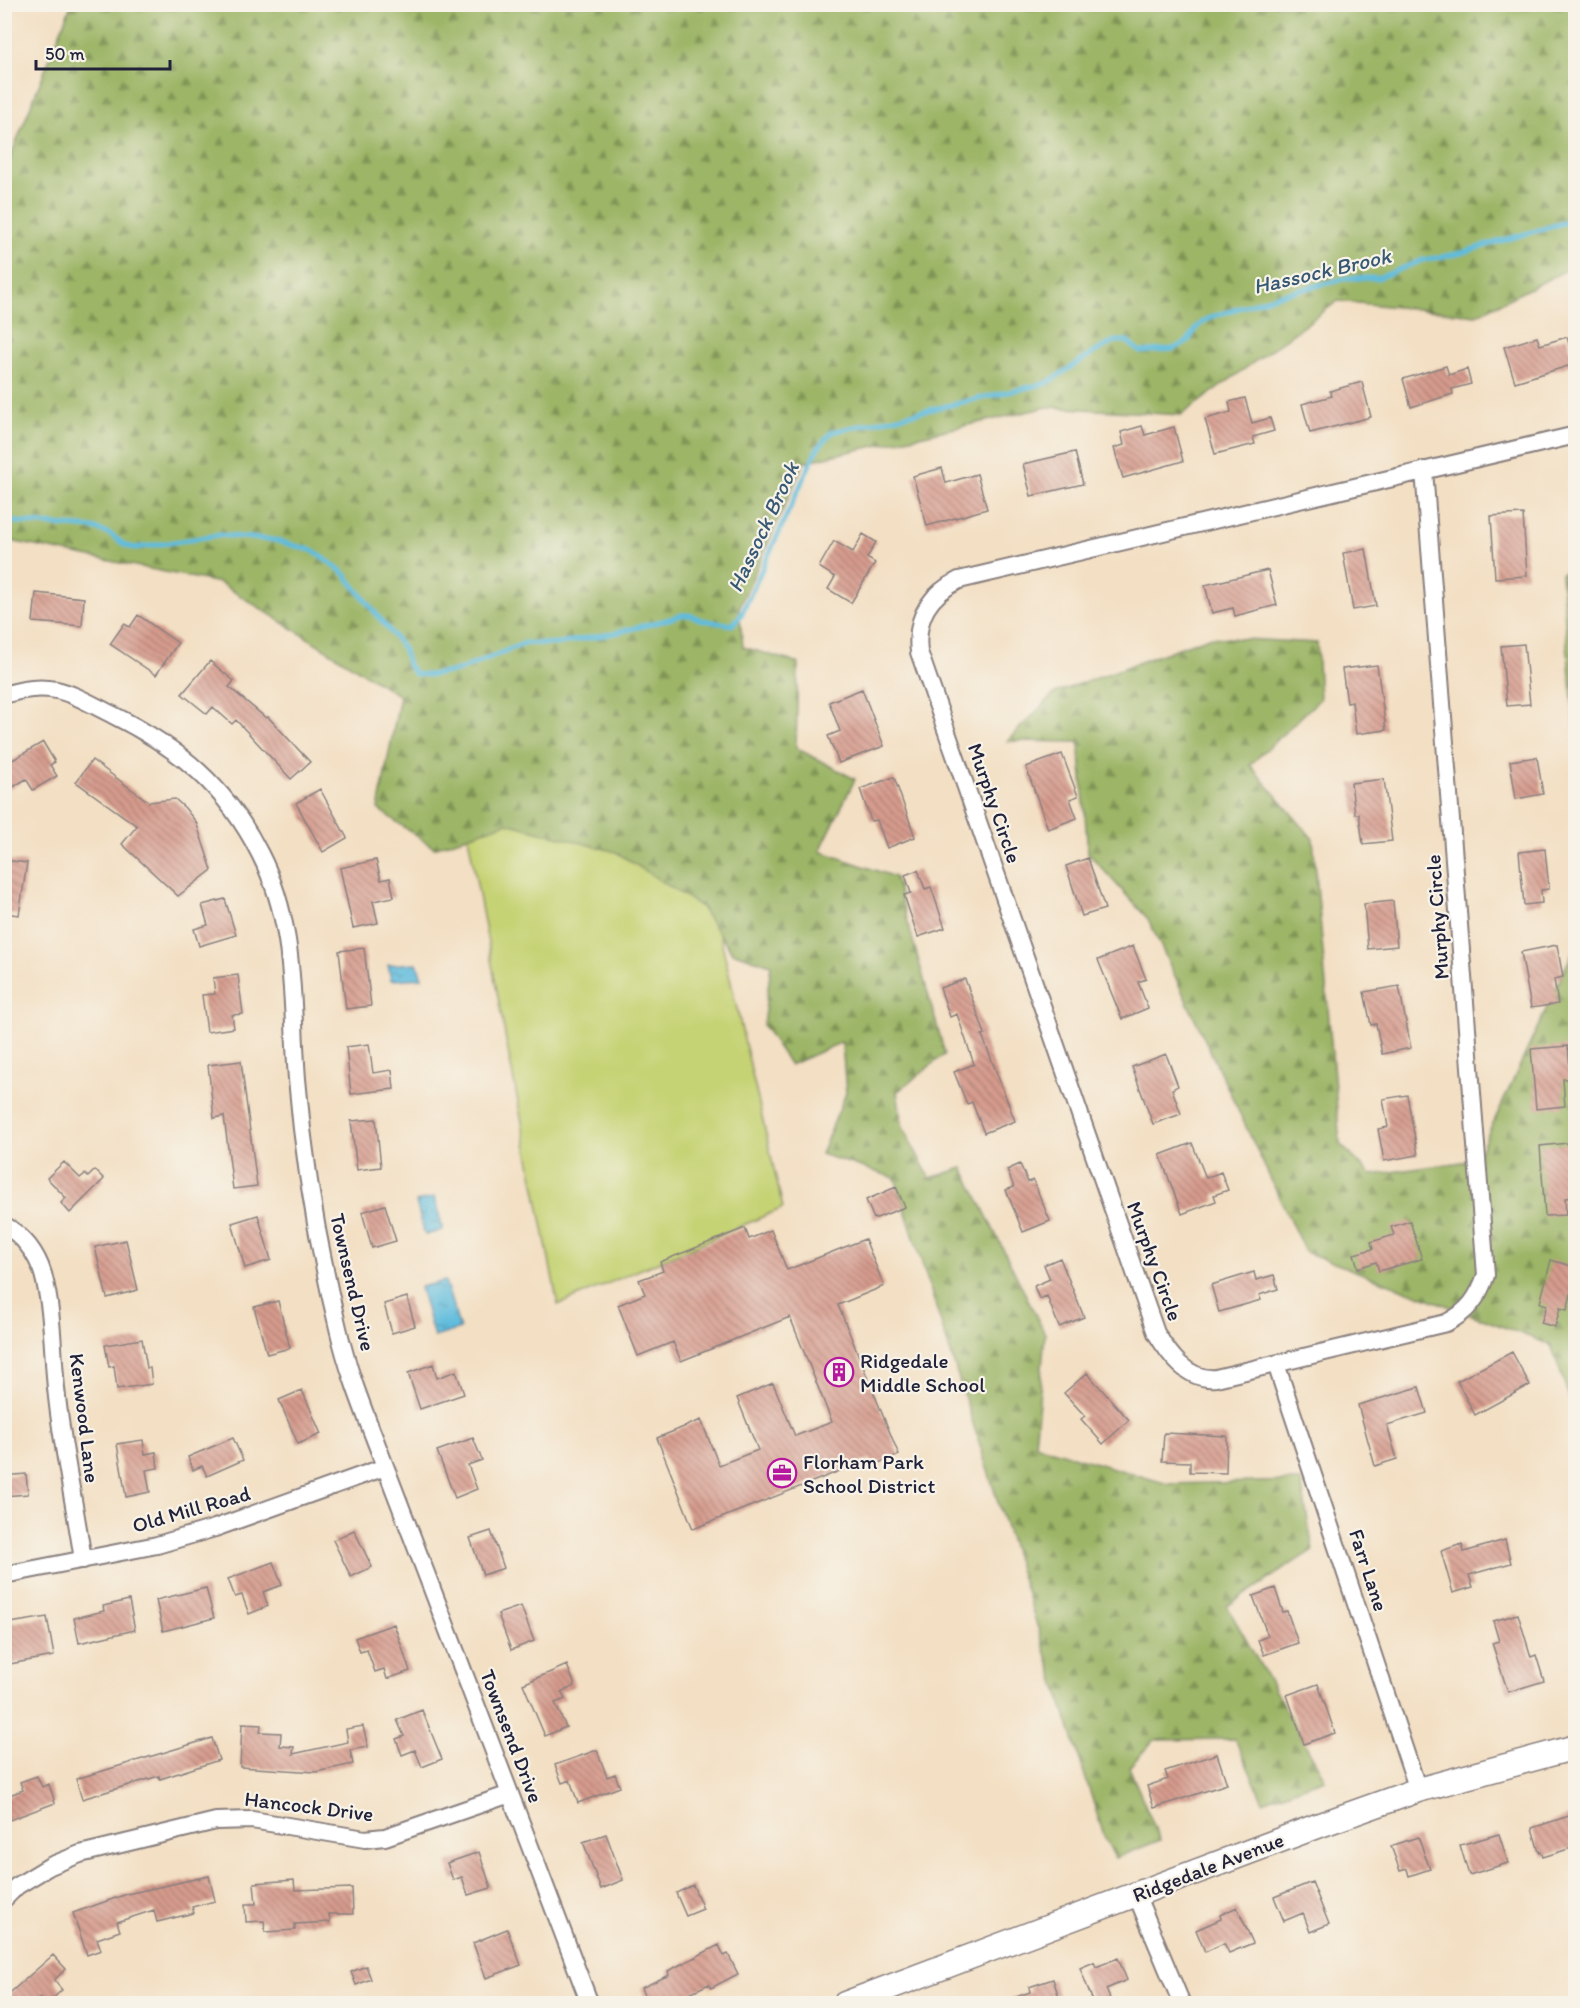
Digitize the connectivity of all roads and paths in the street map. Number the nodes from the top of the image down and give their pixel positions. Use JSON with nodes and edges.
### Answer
{"nodes":[{"id":1,"x":1575,"y":435,"type":"edge"},
{"id":2,"x":1424,"y":470,"type":"junction"},
{"id":3,"x":4,"y":695,"type":"edge"},
{"id":4,"x":4,"y":1225,"type":"edge"},
{"id":5,"x":1276,"y":1364,"type":"junction"},
{"id":6,"x":385,"y":1467,"type":"junction"},
{"id":7,"x":83,"y":1560,"type":"junction"},
{"id":8,"x":4,"y":1575,"type":"edge"},
{"id":9,"x":1575,"y":1747,"type":"edge"},
{"id":10,"x":1418,"y":1790,"type":"junction"},
{"id":11,"x":510,"y":1794,"type":"junction"},
{"id":12,"x":1136,"y":1894,"type":"junction"},
{"id":13,"x":4,"y":1899,"type":"edge"},
{"id":14,"x":590,"y":2004,"type":"edge"},
{"id":15,"x":845,"y":2004,"type":"edge"},
{"id":16,"x":1182,"y":2004,"type":"edge"}],
"edges":[{"from":1,"to":2,"type":"street","name":"Murphy Circle"},
{"from":2,"to":5,"type":"street","name":"Murphy Circle"},
{"from":2,"to":5,"type":"street","name":"Murphy Circle"},
{"from":3,"to":6,"type":"street","name":"Townsend Drive"},
{"from":4,"to":7,"type":"street","name":"Kenwood Lane"},
{"from":5,"to":10,"type":"street","name":"Farr Lane"},
{"from":6,"to":7,"type":"street","name":"Old Mill Road"},
{"from":6,"to":11,"type":"street","name":"Townsend Drive"},
{"from":7,"to":8,"type":"street","name":"Old Mill Road"},
{"from":9,"to":10,"type":"main road","name":"Ridgedale Avenue"},
{"from":10,"to":12,"type":"main road","name":"Ridgedale Avenue"},
{"from":11,"to":13,"type":"street","name":"Hancock Drive"},
{"from":11,"to":14,"type":"street","name":"Townsend Drive"},
{"from":12,"to":15,"type":"main road","name":"Ridgedale Avenue"},
{"from":12,"to":16,"type":"street"}]}
